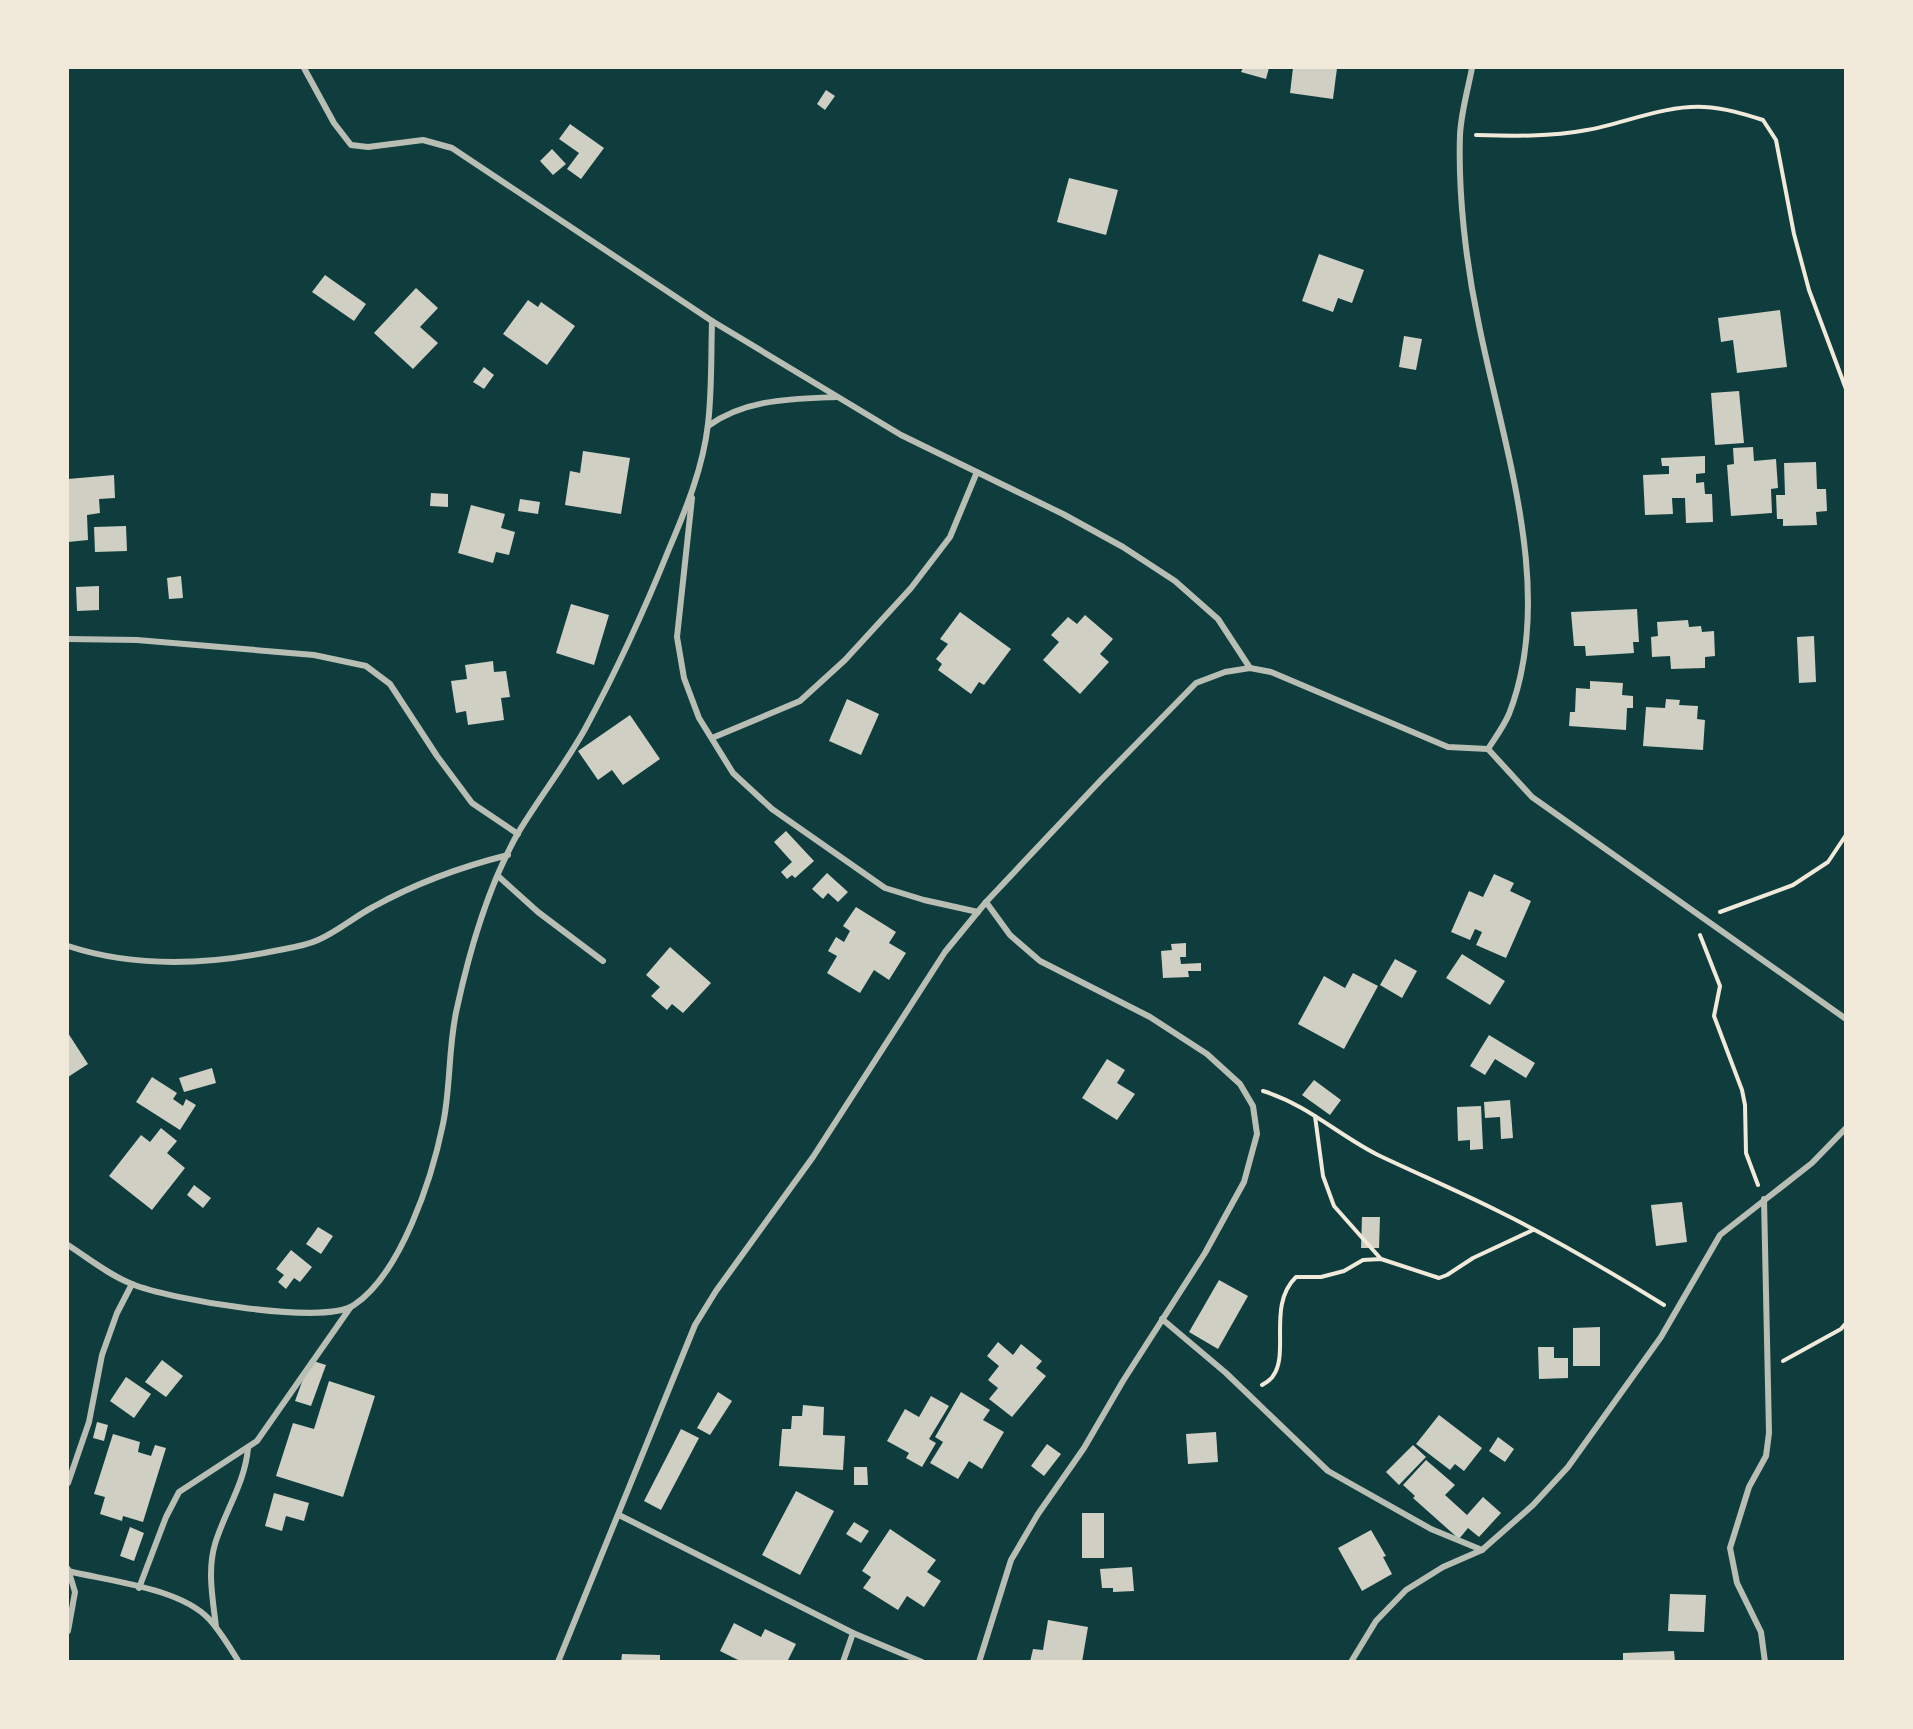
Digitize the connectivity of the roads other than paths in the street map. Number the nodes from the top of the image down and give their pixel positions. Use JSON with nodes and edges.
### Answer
{"nodes":[{"id":1,"x":304,"y":68,"type":"edge"},
{"id":2,"x":1472,"y":68,"type":"edge"},
{"id":3,"x":712,"y":321,"type":"junction"},
{"id":4,"x":837,"y":397,"type":"junction"},
{"id":5,"x":708,"y":426,"type":"junction"},
{"id":6,"x":977,"y":472,"type":"junction"},
{"id":7,"x":693,"y":491,"type":"junction"},
{"id":8,"x":68,"y":639,"type":"edge"},
{"id":9,"x":1250,"y":668,"type":"junction"},
{"id":10,"x":712,"y":738,"type":"junction"},
{"id":11,"x":1488,"y":749,"type":"junction"},
{"id":12,"x":518,"y":834,"type":"junction"},
{"id":13,"x":508,"y":855,"type":"junction"},
{"id":14,"x":498,"y":876,"type":"junction"},
{"id":15,"x":986,"y":902,"type":"junction"},
{"id":16,"x":978,"y":912,"type":"junction"},
{"id":17,"x":68,"y":946,"type":"edge"},
{"id":18,"x":603,"y":961,"type":"dead end"},
{"id":19,"x":1845,"y":1019,"type":"edge"},
{"id":20,"x":1845,"y":1128,"type":"edge"},
{"id":21,"x":1764,"y":1199,"type":"junction"},
{"id":22,"x":68,"y":1245,"type":"edge"},
{"id":23,"x":132,"y":1284,"type":"junction"},
{"id":24,"x":350,"y":1308,"type":"junction"},
{"id":25,"x":1162,"y":1319,"type":"junction"},
{"id":26,"x":248,"y":1448,"type":"junction"},
{"id":27,"x":68,"y":1459,"type":"edge"},
{"id":28,"x":73,"y":1467,"type":"junction"},
{"id":29,"x":68,"y":1483,"type":"edge"},
{"id":30,"x":619,"y":1515,"type":"junction"},
{"id":31,"x":1482,"y":1550,"type":"junction"},
{"id":32,"x":68,"y":1570,"type":"edge"},
{"id":33,"x":140,"y":1588,"type":"junction"},
{"id":34,"x":216,"y":1629,"type":"junction"},
{"id":35,"x":68,"y":1631,"type":"edge"},
{"id":36,"x":853,"y":1633,"type":"junction"},
{"id":37,"x":239,"y":1662,"type":"edge"},
{"id":38,"x":558,"y":1662,"type":"edge"},
{"id":39,"x":843,"y":1662,"type":"edge"},
{"id":40,"x":922,"y":1662,"type":"edge"},
{"id":41,"x":979,"y":1662,"type":"edge"},
{"id":42,"x":1351,"y":1662,"type":"edge"},
{"id":43,"x":1765,"y":1662,"type":"edge"}],
"edges":[{"from":1,"to":3,"type":"street"},
{"from":2,"to":11,"type":"street"},
{"from":3,"to":4,"type":"street"},
{"from":3,"to":5,"type":"street"},
{"from":4,"to":5,"type":"street"},
{"from":4,"to":6,"type":"street"},
{"from":5,"to":7,"type":"street"},
{"from":6,"to":9,"type":"street"},
{"from":6,"to":10,"type":"street"},
{"from":7,"to":10,"type":"street"},
{"from":7,"to":12,"type":"street"},
{"from":8,"to":12,"type":"street"},
{"from":9,"to":11,"type":"street"},
{"from":9,"to":15,"type":"street"},
{"from":10,"to":16,"type":"street"},
{"from":11,"to":19,"type":"street"},
{"from":12,"to":13,"type":"street"},
{"from":13,"to":14,"type":"street"},
{"from":13,"to":17,"type":"street"},
{"from":14,"to":18,"type":"street"},
{"from":14,"to":24,"type":"street"},
{"from":15,"to":16,"type":"street"},
{"from":15,"to":25,"type":"street"},
{"from":16,"to":30,"type":"street"},
{"from":20,"to":21,"type":"street"},
{"from":21,"to":31,"type":"street"},
{"from":21,"to":43,"type":"street"},
{"from":22,"to":23,"type":"street"},
{"from":23,"to":24,"type":"street"},
{"from":23,"to":28,"type":"street"},
{"from":24,"to":26,"type":"street"},
{"from":25,"to":31,"type":"street"},
{"from":25,"to":41,"type":"street"},
{"from":26,"to":33,"type":"street"},
{"from":26,"to":34,"type":"street"},
{"from":27,"to":28,"type":"street"},
{"from":28,"to":29,"type":"street"},
{"from":30,"to":36,"type":"street"},
{"from":30,"to":38,"type":"street"},
{"from":31,"to":42,"type":"street"},
{"from":32,"to":33,"type":"street"},
{"from":32,"to":35,"type":"street"},
{"from":33,"to":34,"type":"street"},
{"from":34,"to":37,"type":"street"},
{"from":36,"to":39,"type":"street"},
{"from":36,"to":40,"type":"street"}]}
